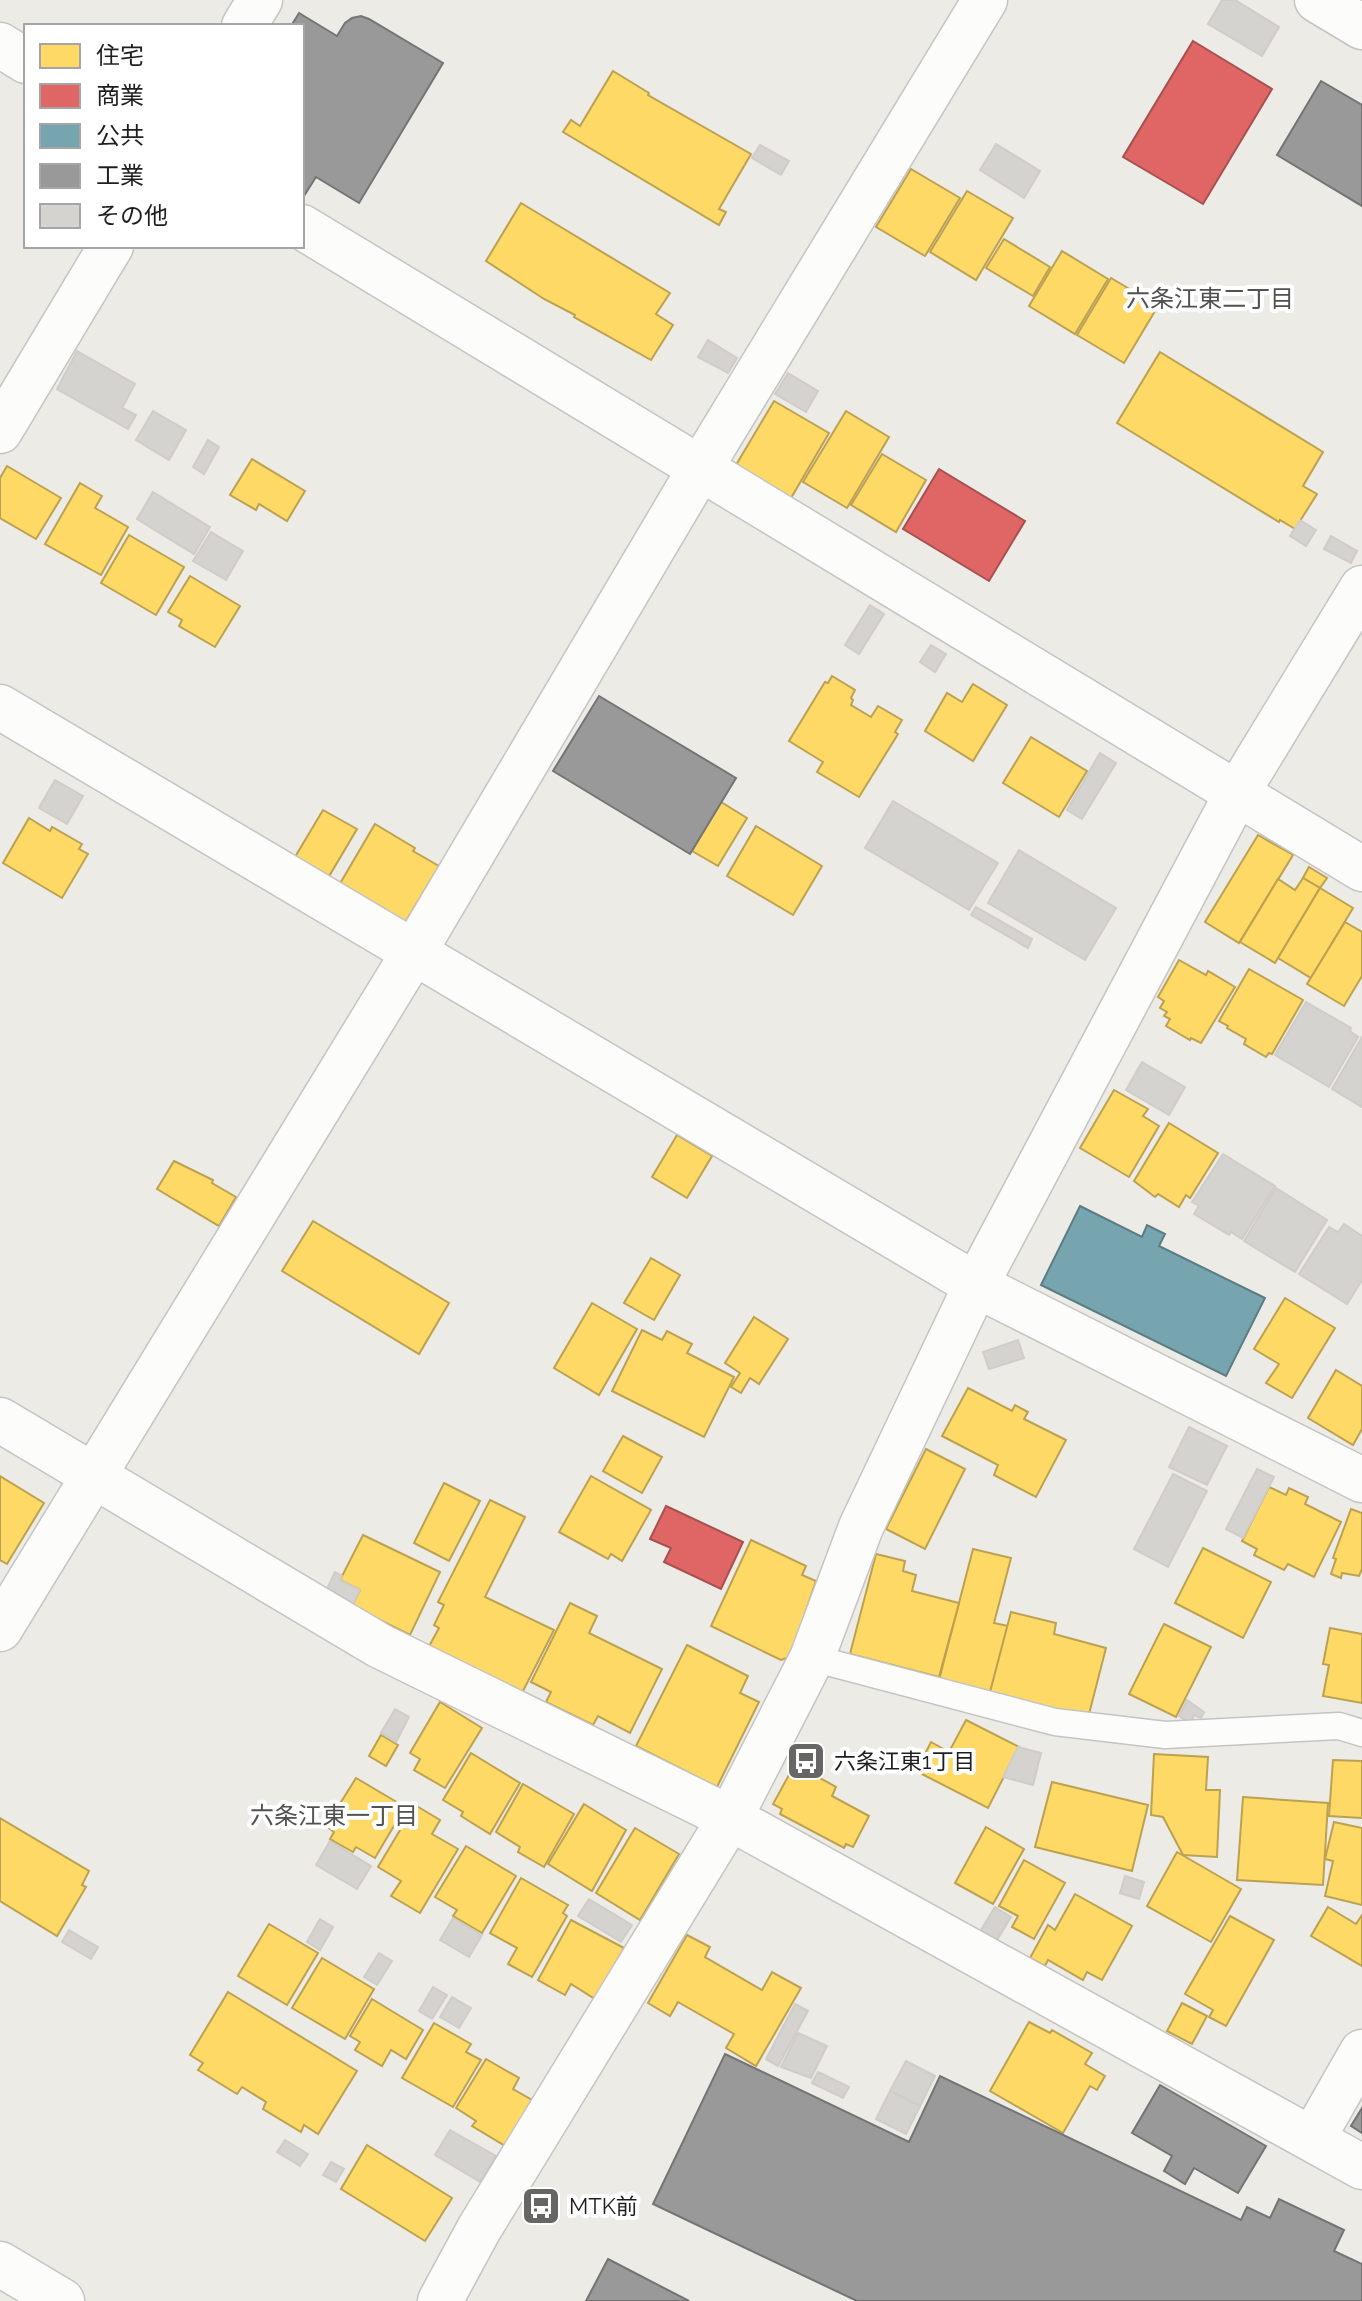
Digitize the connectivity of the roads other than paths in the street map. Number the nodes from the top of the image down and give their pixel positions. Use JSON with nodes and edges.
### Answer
{"nodes":[{"id":1,"x":260,"y":0,"type":"edge"},
{"id":2,"x":985,"y":0,"type":"edge"},
{"id":3,"x":1317,"y":0,"type":"edge"},
{"id":4,"x":245,"y":24,"type":"edge"},
{"id":5,"x":1362,"y":27,"type":"edge"},
{"id":6,"x":0,"y":45,"type":"edge"},
{"id":7,"x":24,"y":60,"type":"edge"},
{"id":8,"x":304,"y":228,"type":"edge"},
{"id":9,"x":110,"y":248,"type":"edge"},
{"id":10,"x":0,"y":431,"type":"edge"},
{"id":11,"x":701,"y":467,"type":"junction"},
{"id":12,"x":1362,"y":588,"type":"edge"},
{"id":13,"x":0,"y":707,"type":"edge"},
{"id":14,"x":1237,"y":793,"type":"junction"},
{"id":15,"x":1362,"y":869,"type":"edge"},
{"id":16,"x":414,"y":952,"type":"junction"},
{"id":17,"x":976,"y":1285,"type":"junction"},
{"id":18,"x":0,"y":1420,"type":"edge"},
{"id":19,"x":93,"y":1476,"type":"junction"},
{"id":20,"x":1362,"y":1480,"type":"edge"},
{"id":21,"x":0,"y":1629,"type":"edge"},
{"id":22,"x":812,"y":1658,"type":"junction"},
{"id":23,"x":1362,"y":1733,"type":"edge"},
{"id":24,"x":730,"y":1818,"type":"junction"},
{"id":25,"x":1362,"y":2052,"type":"edge"},
{"id":26,"x":1313,"y":2138,"type":"junction"},
{"id":27,"x":1362,"y":2167,"type":"edge"},
{"id":28,"x":0,"y":2264,"type":"edge"},
{"id":29,"x":62,"y":2301,"type":"edge"},
{"id":30,"x":440,"y":2301,"type":"edge"}],
"edges":[{"from":1,"to":4,"type":"street"},
{"from":2,"to":11,"type":"street"},
{"from":3,"to":5,"type":"street"},
{"from":6,"to":7,"type":"street"},
{"from":8,"to":11,"type":"street"},
{"from":9,"to":10,"type":"street"},
{"from":11,"to":14,"type":"street"},
{"from":11,"to":16,"type":"street"},
{"from":12,"to":14,"type":"street"},
{"from":13,"to":16,"type":"street"},
{"from":14,"to":15,"type":"street"},
{"from":14,"to":17,"type":"street"},
{"from":16,"to":17,"type":"street"},
{"from":16,"to":19,"type":"street"},
{"from":17,"to":20,"type":"street"},
{"from":17,"to":22,"type":"street"},
{"from":18,"to":19,"type":"street"},
{"from":19,"to":21,"type":"street"},
{"from":19,"to":24,"type":"street"},
{"from":22,"to":23,"type":"lane"},
{"from":22,"to":24,"type":"street"},
{"from":24,"to":26,"type":"street"},
{"from":24,"to":30,"type":"street"},
{"from":25,"to":26,"type":"street"},
{"from":26,"to":27,"type":"street"},
{"from":28,"to":29,"type":"street"}]}
